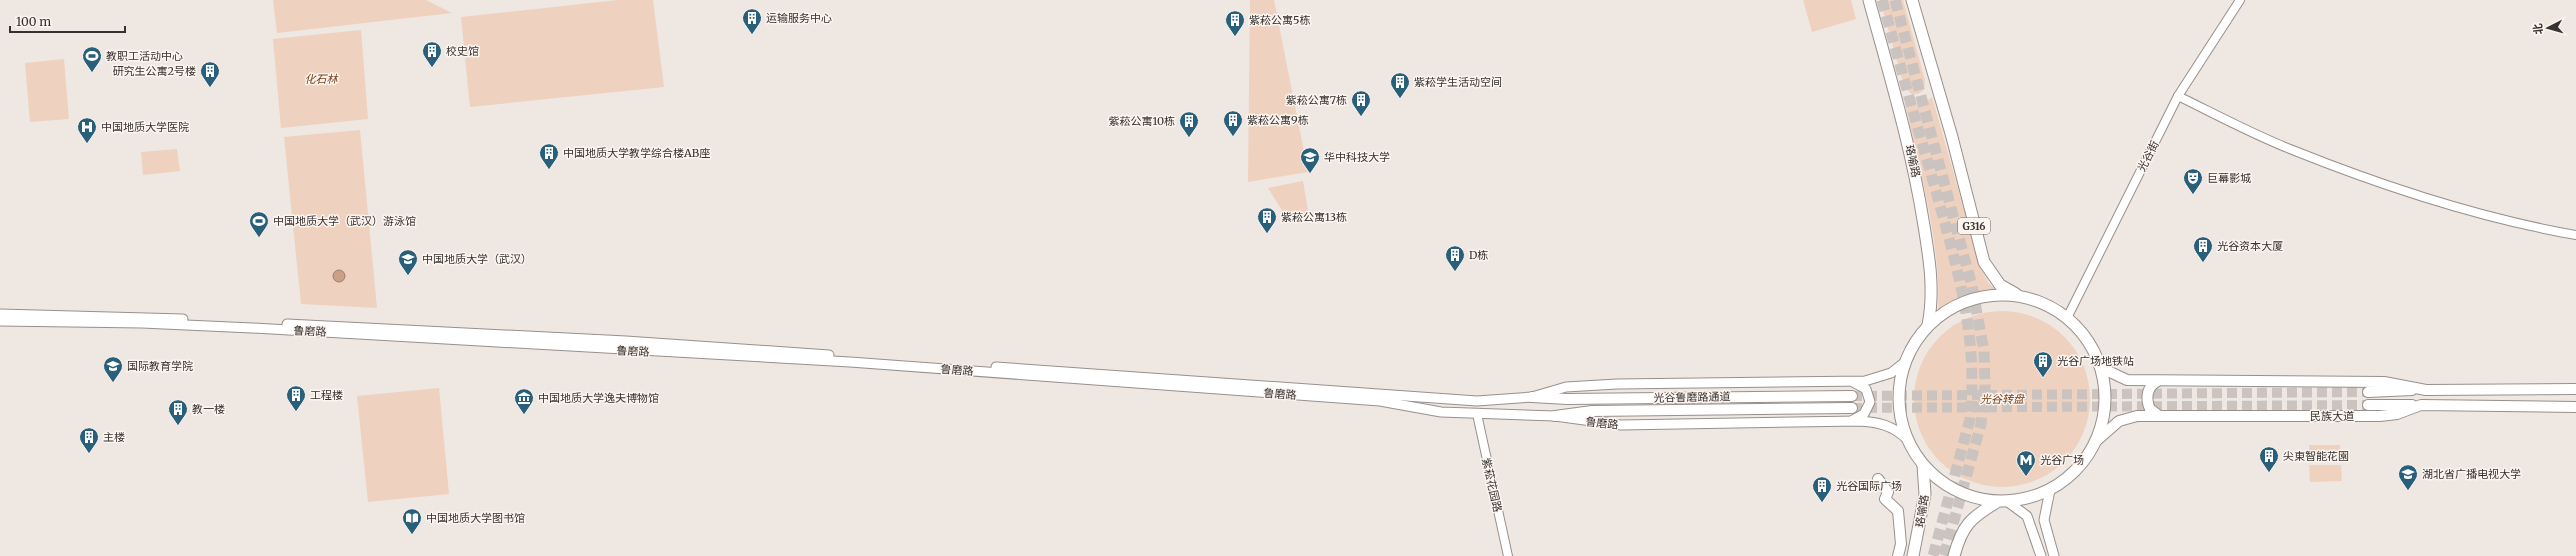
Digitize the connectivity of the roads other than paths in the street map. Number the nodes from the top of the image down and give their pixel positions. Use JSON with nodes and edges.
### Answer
{"nodes":[{"id":1,"x":1869,"y":0,"type":"edge"},
{"id":2,"x":1912,"y":0,"type":"edge"},
{"id":3,"x":2240,"y":0,"type":"edge"},
{"id":4,"x":2178,"y":96,"type":"junction"},
{"id":5,"x":2576,"y":235,"type":"edge"},
{"id":6,"x":2022,"y":296,"type":"junction"},
{"id":7,"x":0,"y":314,"type":"edge"},
{"id":8,"x":2067,"y":318,"type":"junction"},
{"id":9,"x":0,"y":321,"type":"edge"},
{"id":10,"x":1928,"y":326,"type":"junction"},
{"id":11,"x":2098,"y":360,"type":"junction"},
{"id":12,"x":1905,"y":362,"type":"junction"},
{"id":13,"x":2158,"y":381,"type":"junction"},
{"id":14,"x":1853,"y":382,"type":"junction"},
{"id":15,"x":2576,"y":389,"type":"edge"},
{"id":16,"x":2426,"y":390,"type":"junction"},
{"id":17,"x":2368,"y":392,"type":"tunnel mouth"},
{"id":18,"x":1852,"y":396,"type":"tunnel mouth"},
{"id":19,"x":1532,"y":397,"type":"junction"},
{"id":20,"x":2368,"y":405,"type":"tunnel mouth"},
{"id":21,"x":2421,"y":405,"type":"junction"},
{"id":22,"x":2576,"y":407,"type":"edge"},
{"id":23,"x":1852,"y":408,"type":"tunnel mouth"},
{"id":24,"x":1477,"y":414,"type":"junction"},
{"id":25,"x":2158,"y":415,"type":"junction"},
{"id":26,"x":1554,"y":416,"type":"junction"},
{"id":27,"x":1850,"y":421,"type":"junction"},
{"id":28,"x":1907,"y":439,"type":"junction"},
{"id":29,"x":2095,"y":442,"type":"junction"},
{"id":30,"x":1923,"y":465,"type":"junction"},
{"id":31,"x":1878,"y":479,"type":"dead end"},
{"id":32,"x":2050,"y":490,"type":"junction"},
{"id":33,"x":2002,"y":502,"type":"junction"},
{"id":34,"x":1508,"y":556,"type":"edge"},
{"id":35,"x":1898,"y":556,"type":"edge"},
{"id":36,"x":1913,"y":556,"type":"edge"},
{"id":37,"x":1954,"y":556,"type":"edge"},
{"id":38,"x":2041,"y":556,"type":"edge"},
{"id":39,"x":2054,"y":556,"type":"edge"}],
"edges":[{"from":1,"to":10,"type":"highway","name":"珞喻路"},
{"from":2,"to":6,"type":"highway","number":"G316"},
{"from":3,"to":4,"type":"street","name":"光谷街"},
{"from":4,"to":5,"type":"street"},
{"from":4,"to":8,"type":"street","name":"光谷街"},
{"from":6,"to":8,"type":"highway"},
{"from":6,"to":10,"type":"highway"},
{"from":7,"to":19,"type":"main road","name":"鲁磨路"},
{"from":8,"to":11,"type":"highway"},
{"from":9,"to":24,"type":"main road","name":"鲁磨路"},
{"from":10,"to":12,"type":"highway"},
{"from":11,"to":13,"type":"main road"},
{"from":11,"to":29,"type":"highway"},
{"from":12,"to":14,"type":"main road","name":"鲁磨路"},
{"from":12,"to":28,"type":"highway"},
{"from":13,"to":16,"type":"main road"},
{"from":13,"to":25,"type":"main road"},
{"from":14,"to":19,"type":"main road","name":"鲁磨路"},
{"from":14,"to":27,"type":"main road"},
{"from":15,"to":16,"type":"main road"},
{"from":16,"to":17,"type":"main road"},
{"from":18,"to":19,"type":"main road","name":"光谷鲁磨路通道"},
{"from":20,"to":21,"type":"main road"},
{"from":21,"to":22,"type":"main road","name":"民族大道"},
{"from":21,"to":25,"type":"main road","name":"民族大道"},
{"from":23,"to":26,"type":"main road","name":"光谷鲁磨路通道"},
{"from":24,"to":26,"type":"main road","name":"鲁磨路"},
{"from":24,"to":34,"type":"street","name":"紫菘花园路"},
{"from":25,"to":29,"type":"main road","name":"民族大道"},
{"from":26,"to":27,"type":"main road","name":"鲁磨路"},
{"from":27,"to":28,"type":"main road","name":"鲁磨路"},
{"from":28,"to":30,"type":"highway"},
{"from":29,"to":32,"type":"highway"},
{"from":30,"to":33,"type":"highway"},
{"from":30,"to":36,"type":"highway","name":"珞喻路"},
{"from":31,"to":35,"type":"main road"},
{"from":32,"to":33,"type":"highway"},
{"from":32,"to":39,"type":"main road"},
{"from":33,"to":37,"type":"highway"},
{"from":33,"to":38,"type":"main road"}]}
